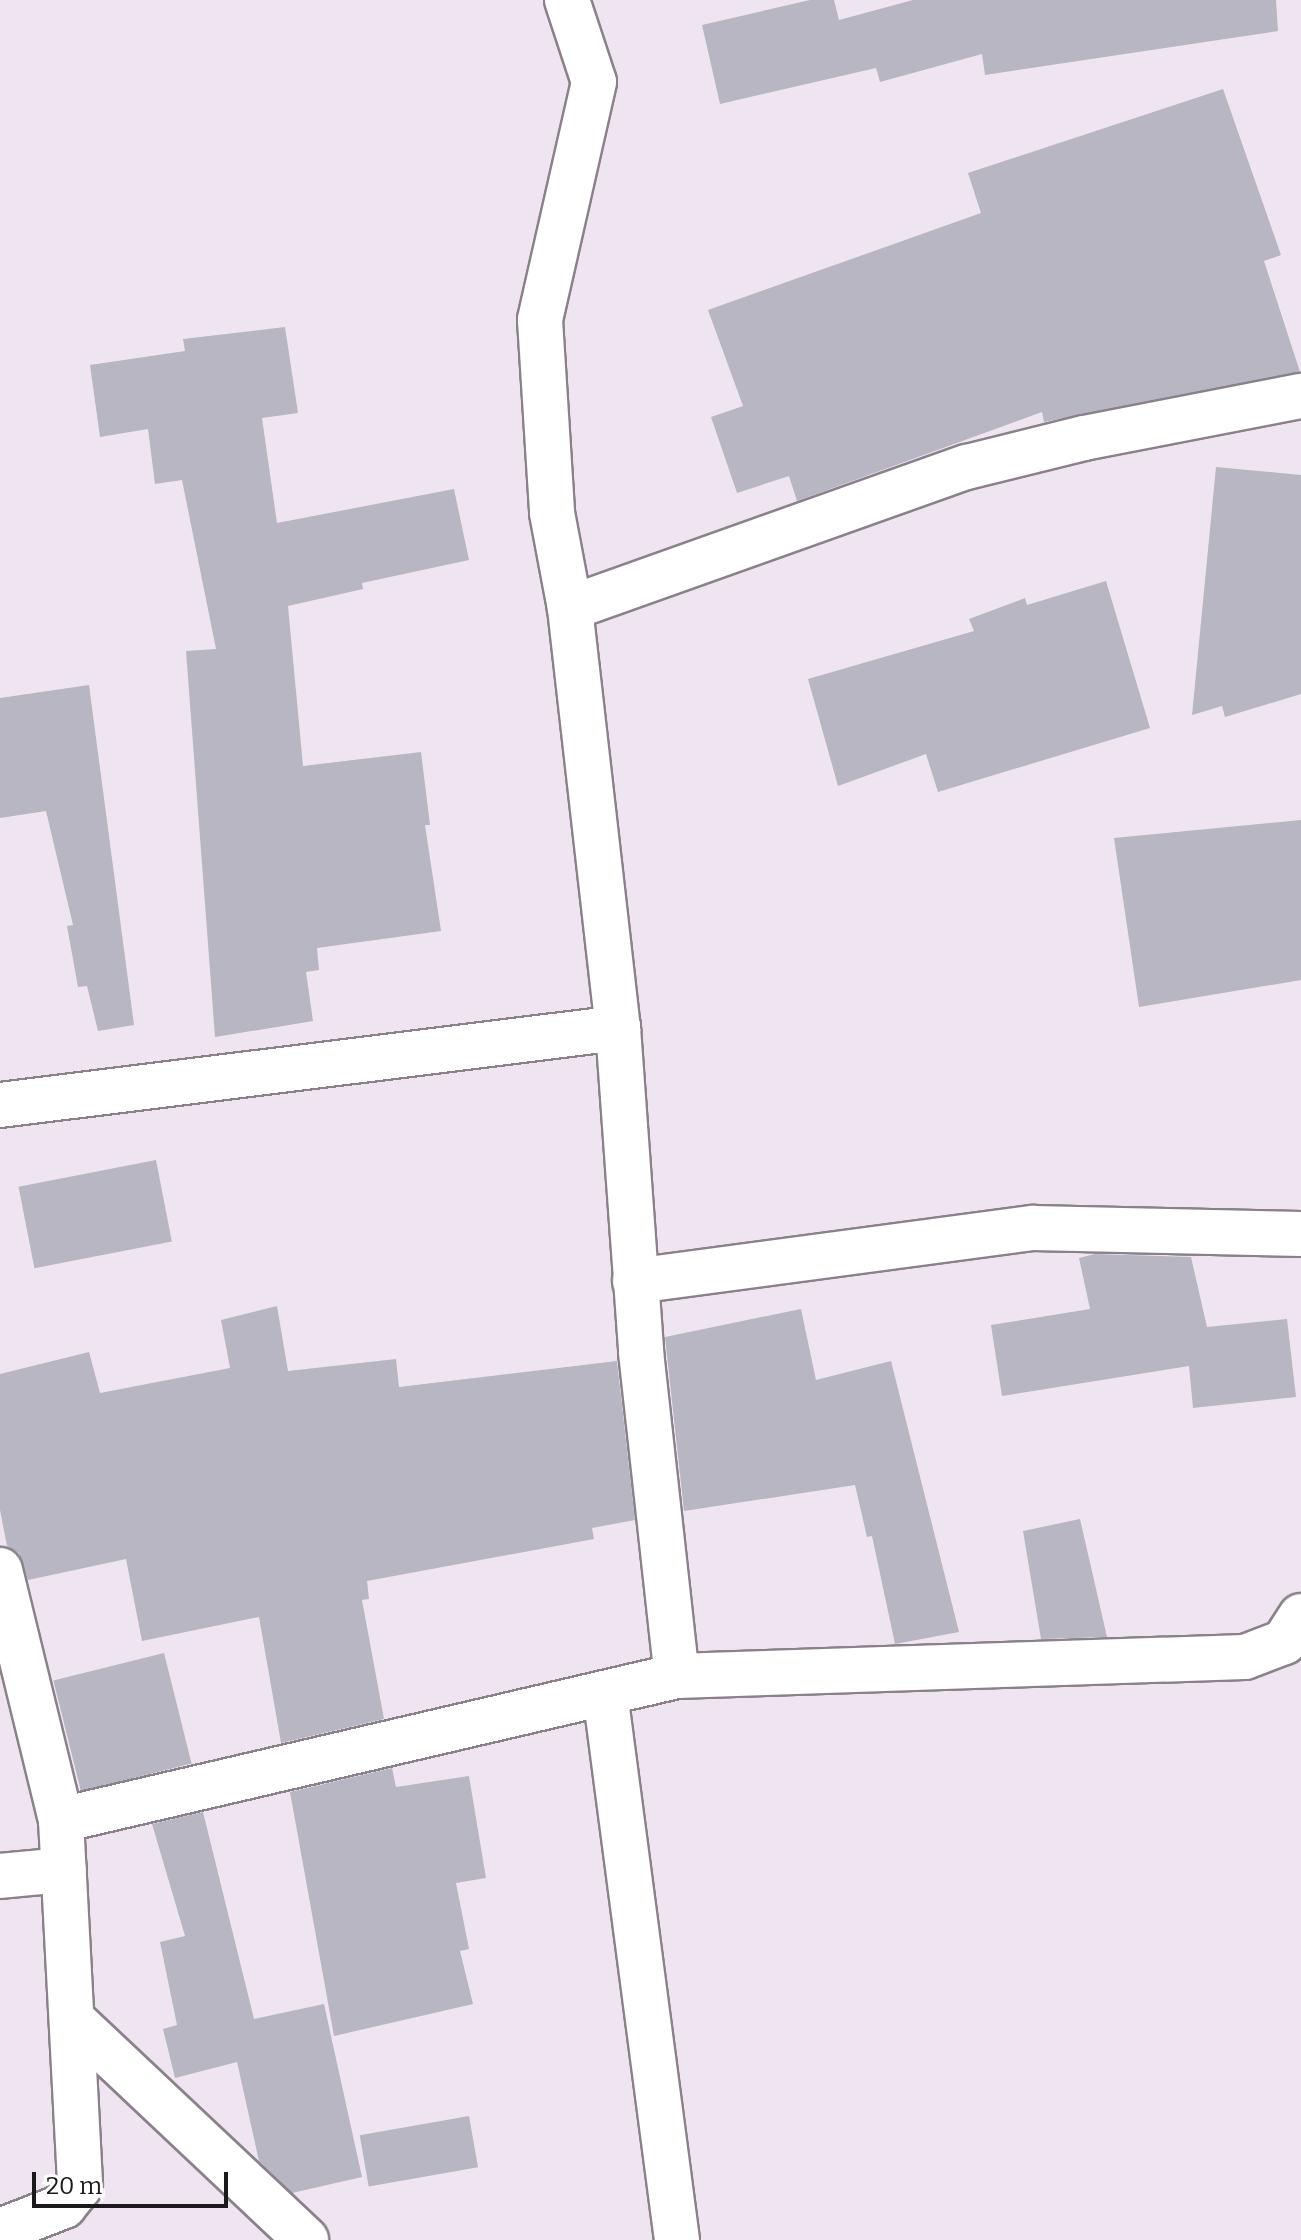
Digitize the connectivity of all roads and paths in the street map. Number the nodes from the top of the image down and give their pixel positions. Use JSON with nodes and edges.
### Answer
{"nodes":[{"id":1,"x":567,"y":0,"type":"edge"},
{"id":2,"x":1301,"y":396,"type":"edge"},
{"id":3,"x":570,"y":608,"type":"junction"},
{"id":4,"x":618,"y":1028,"type":"junction"},
{"id":5,"x":0,"y":1105,"type":"edge"},
{"id":6,"x":1301,"y":1234,"type":"edge"},
{"id":7,"x":635,"y":1281,"type":"junction"},
{"id":8,"x":0,"y":1570,"type":"edge"},
{"id":9,"x":1301,"y":1616,"type":"edge"},
{"id":10,"x":677,"y":1676,"type":"junction"},
{"id":11,"x":605,"y":1693,"type":"junction"},
{"id":12,"x":61,"y":1820,"type":"junction"},
{"id":13,"x":64,"y":1870,"type":"junction"},
{"id":14,"x":0,"y":1876,"type":"edge"},
{"id":15,"x":74,"y":2021,"type":"junction"},
{"id":16,"x":0,"y":2231,"type":"edge"},
{"id":17,"x":306,"y":2240,"type":"edge"},
{"id":18,"x":677,"y":2240,"type":"edge"}],
"edges":[{"from":1,"to":3,"type":"street"},
{"from":2,"to":3,"type":"street"},
{"from":3,"to":4,"type":"street"},
{"from":4,"to":5,"type":"street"},
{"from":4,"to":7,"type":"street"},
{"from":6,"to":7,"type":"street"},
{"from":7,"to":10,"type":"street"},
{"from":8,"to":12,"type":"street"},
{"from":9,"to":10,"type":"street"},
{"from":10,"to":11,"type":"street"},
{"from":11,"to":12,"type":"street"},
{"from":11,"to":18,"type":"street"},
{"from":12,"to":13,"type":"street"},
{"from":13,"to":14,"type":"street"},
{"from":13,"to":15,"type":"street"},
{"from":15,"to":16,"type":"street"},
{"from":15,"to":17,"type":"street"}]}
